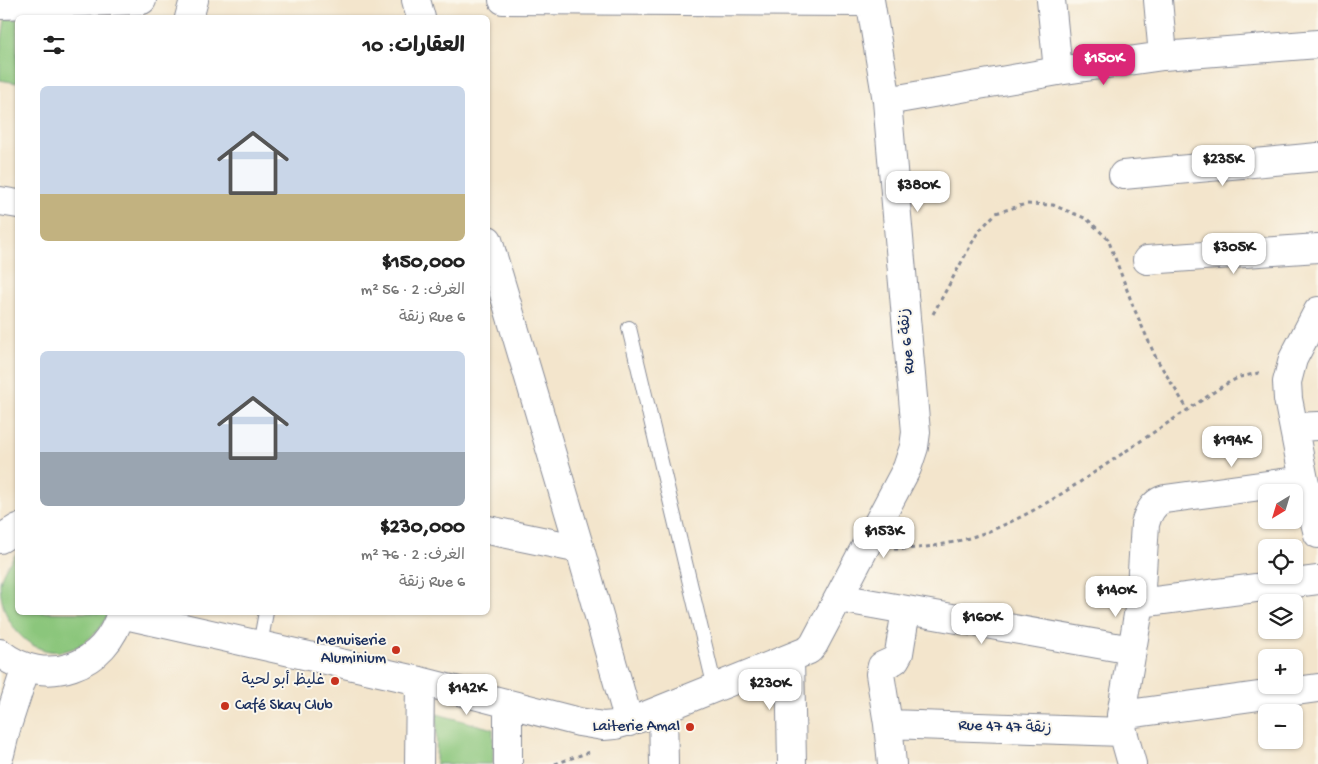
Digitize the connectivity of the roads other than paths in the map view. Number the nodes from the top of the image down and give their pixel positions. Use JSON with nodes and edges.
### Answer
{"nodes":[{"id":1,"x":142,"y":0,"type":"edge"},
{"id":2,"x":194,"y":0,"type":"edge"},
{"id":3,"x":416,"y":0,"type":"edge"},
{"id":4,"x":503,"y":0,"type":"edge"},
{"id":5,"x":1051,"y":0,"type":"edge"},
{"id":6,"x":1158,"y":0,"type":"edge"},
{"id":7,"x":85,"y":1,"type":"edge"},
{"id":8,"x":535,"y":1,"type":"edge"},
{"id":9,"x":870,"y":1,"type":"edge"},
{"id":10,"x":0,"y":5,"type":"edge"},
{"id":11,"x":190,"y":15,"type":"edge"},
{"id":12,"x":420,"y":15,"type":"edge"},
{"id":13,"x":1318,"y":44,"type":"edge"},
{"id":14,"x":1163,"y":56,"type":"junction"},
{"id":15,"x":1058,"y":71,"type":"junction"},
{"id":16,"x":887,"y":101,"type":"junction"},
{"id":17,"x":1318,"y":157,"type":"edge"},
{"id":18,"x":1123,"y":175,"type":"dead end"},
{"id":19,"x":0,"y":201,"type":"edge"},
{"id":20,"x":15,"y":204,"type":"edge"},
{"id":21,"x":490,"y":247,"type":"edge"},
{"id":22,"x":1318,"y":248,"type":"edge"},
{"id":23,"x":1147,"y":260,"type":"dead end"},
{"id":24,"x":1318,"y":311,"type":"edge"},
{"id":25,"x":628,"y":328,"type":"dead end"},
{"id":26,"x":1311,"y":337,"type":"edge"},
{"id":27,"x":1306,"y":426,"type":"edge"},
{"id":28,"x":1304,"y":480,"type":"junction"},
{"id":29,"x":1316,"y":518,"type":"edge"},
{"id":30,"x":15,"y":530,"type":"edge"},
{"id":31,"x":490,"y":530,"type":"edge"},
{"id":32,"x":0,"y":539,"type":"edge"},
{"id":33,"x":580,"y":549,"type":"junction"},
{"id":34,"x":1318,"y":580,"type":"edge"},
{"id":35,"x":839,"y":598,"type":"junction"},
{"id":36,"x":1140,"y":603,"type":"junction"},
{"id":37,"x":906,"y":610,"type":"junction"},
{"id":38,"x":120,"y":615,"type":"edge"},
{"id":39,"x":130,"y":615,"type":"edge"},
{"id":40,"x":265,"y":615,"type":"edge"},
{"id":41,"x":260,"y":645,"type":"junction"},
{"id":42,"x":1132,"y":650,"type":"junction"},
{"id":43,"x":0,"y":653,"type":"edge"},
{"id":44,"x":796,"y":656,"type":"junction"},
{"id":45,"x":26,"y":667,"type":"junction"},
{"id":46,"x":420,"y":681,"type":"junction"},
{"id":47,"x":715,"y":688,"type":"junction"},
{"id":48,"x":1318,"y":688,"type":"edge"},
{"id":49,"x":508,"y":704,"type":"junction"},
{"id":50,"x":663,"y":709,"type":"junction"},
{"id":51,"x":629,"y":722,"type":"junction"},
{"id":52,"x":1122,"y":723,"type":"junction"},
{"id":53,"x":888,"y":724,"type":"junction"},
{"id":54,"x":0,"y":754,"type":"edge"},
{"id":55,"x":419,"y":764,"type":"edge"},
{"id":56,"x":508,"y":764,"type":"edge"},
{"id":57,"x":664,"y":764,"type":"edge"},
{"id":58,"x":792,"y":764,"type":"edge"},
{"id":59,"x":892,"y":764,"type":"edge"},
{"id":60,"x":1132,"y":764,"type":"edge"}],
"edges":[{"from":1,"to":7,"type":"street"},
{"from":2,"to":11,"type":"street"},
{"from":3,"to":12,"type":"street"},
{"from":4,"to":8,"type":"street"},
{"from":5,"to":15,"type":"street"},
{"from":6,"to":14,"type":"street"},
{"from":7,"to":10,"type":"street"},
{"from":8,"to":9,"type":"street"},
{"from":9,"to":16,"type":"street","name":"Rue 6 زنقة"},
{"from":13,"to":14,"type":"street"},
{"from":14,"to":15,"type":"street"},
{"from":15,"to":16,"type":"street"},
{"from":16,"to":35,"type":"street","name":"Rue 6 زنقة"},
{"from":17,"to":18,"type":"street"},
{"from":19,"to":20,"type":"street"},
{"from":21,"to":33,"type":"street"},
{"from":22,"to":23,"type":"street"},
{"from":24,"to":26,"type":"street"},
{"from":25,"to":47,"type":"lane"},
{"from":26,"to":27,"type":"street"},
{"from":27,"to":28,"type":"street"},
{"from":28,"to":29,"type":"street"},
{"from":28,"to":36,"type":"street"},
{"from":30,"to":32,"type":"street"},
{"from":31,"to":33,"type":"street"},
{"from":33,"to":51,"type":"street"},
{"from":34,"to":36,"type":"street"},
{"from":35,"to":37,"type":"street"},
{"from":35,"to":44,"type":"street","name":"Rue 6 زنقة"},
{"from":36,"to":42,"type":"street"},
{"from":37,"to":42,"type":"street"},
{"from":37,"to":53,"type":"street"},
{"from":38,"to":45,"type":"street"},
{"from":39,"to":41,"type":"street"},
{"from":40,"to":41,"type":"lane"},
{"from":41,"to":46,"type":"street"},
{"from":42,"to":52,"type":"street"},
{"from":43,"to":45,"type":"street"},
{"from":44,"to":47,"type":"street"},
{"from":44,"to":58,"type":"street"},
{"from":45,"to":54,"type":"street"},
{"from":46,"to":49,"type":"street"},
{"from":46,"to":55,"type":"street"},
{"from":47,"to":50,"type":"street"},
{"from":48,"to":52,"type":"street","name":"Rue 47 زنقة 47"},
{"from":49,"to":51,"type":"street"},
{"from":49,"to":56,"type":"street"},
{"from":50,"to":51,"type":"street"},
{"from":50,"to":57,"type":"street"},
{"from":52,"to":53,"type":"street","name":"Rue 47 زنقة 47"},
{"from":52,"to":60,"type":"street"},
{"from":53,"to":59,"type":"street"}]}
